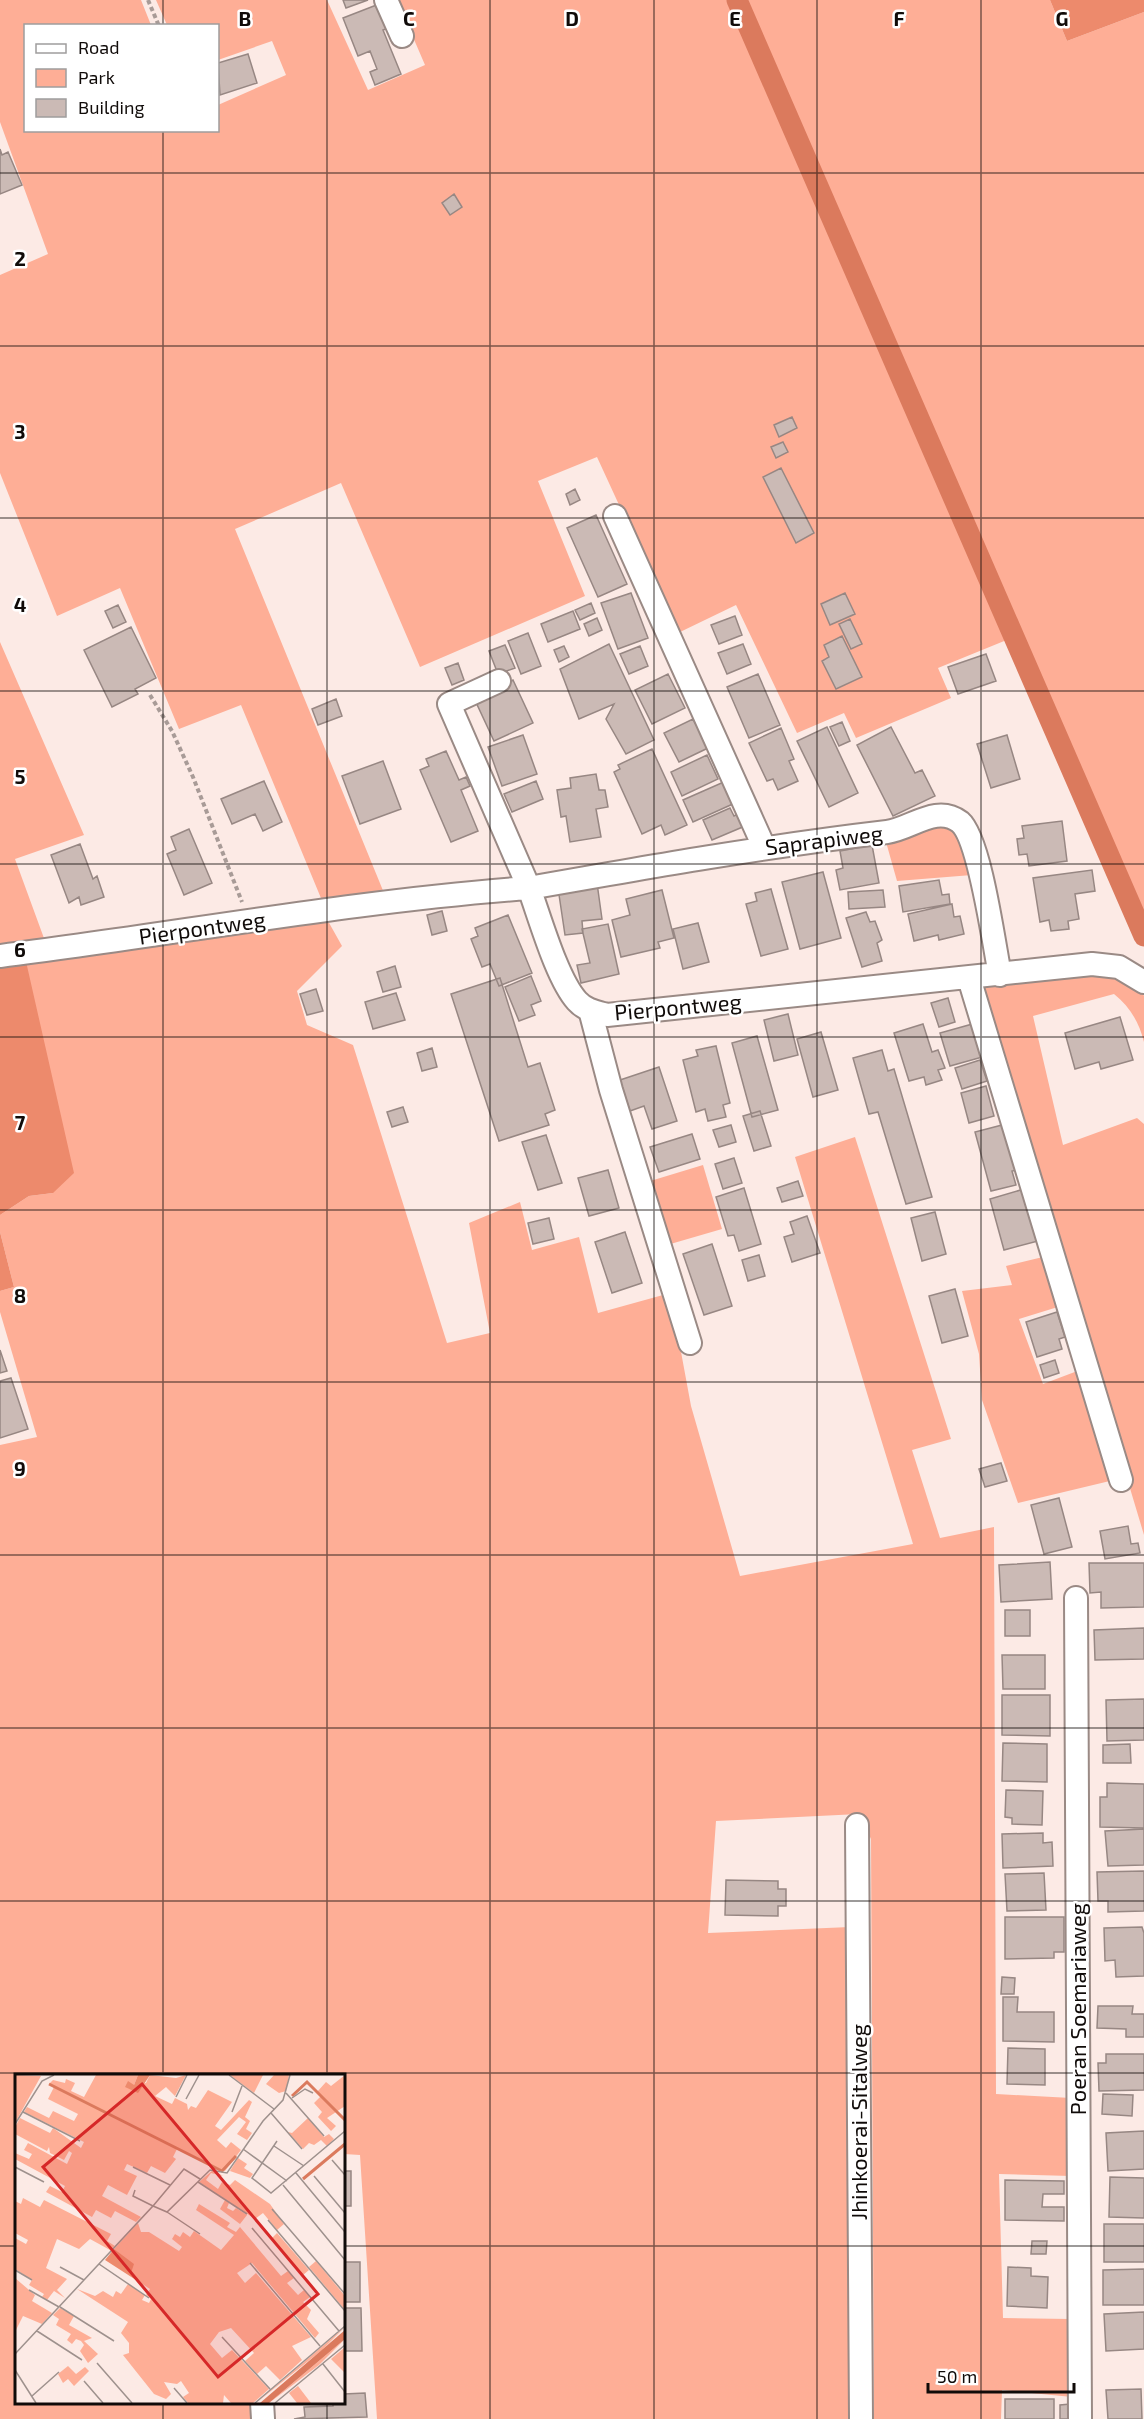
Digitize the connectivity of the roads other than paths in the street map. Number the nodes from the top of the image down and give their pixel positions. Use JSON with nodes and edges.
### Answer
{"nodes":[{"id":1,"x":387,"y":0,"type":"edge"},
{"id":2,"x":402,"y":36,"type":"dead end"},
{"id":3,"x":615,"y":516,"type":"dead end"},
{"id":4,"x":499,"y":681,"type":"dead end"},
{"id":5,"x":764,"y":847,"type":"junction"},
{"id":6,"x":529,"y":888,"type":"junction"},
{"id":7,"x":0,"y":956,"type":"edge"},
{"id":8,"x":1000,"y":975,"type":"junction"},
{"id":9,"x":969,"y":978,"type":"junction"},
{"id":10,"x":1144,"y":982,"type":"edge"},
{"id":11,"x":590,"y":1010,"type":"junction"},
{"id":12,"x":690,"y":1343,"type":"dead end"},
{"id":13,"x":1121,"y":1480,"type":"dead end"},
{"id":14,"x":1076,"y":1598,"type":"dead end"},
{"id":15,"x":857,"y":1825,"type":"dead end"},
{"id":16,"x":262,"y":2404,"type":"edge"},
{"id":17,"x":263,"y":2419,"type":"edge"},
{"id":18,"x":861,"y":2419,"type":"edge"},
{"id":19,"x":1080,"y":2419,"type":"edge"}],
"edges":[{"from":1,"to":2,"type":"street"},
{"from":3,"to":5,"type":"street"},
{"from":4,"to":6,"type":"street"},
{"from":5,"to":6,"type":"street","name":"Saprapiweg"},
{"from":5,"to":8,"type":"street","name":"Saprapiweg"},
{"from":6,"to":7,"type":"street","name":"Pierpontweg"},
{"from":6,"to":11,"type":"street","name":"Pierpontweg"},
{"from":8,"to":9,"type":"street","name":"Pierpontweg"},
{"from":8,"to":10,"type":"street","name":"Pierpontweg"},
{"from":9,"to":11,"type":"street","name":"Pierpontweg"},
{"from":9,"to":13,"type":"street"},
{"from":11,"to":12,"type":"street"},
{"from":14,"to":19,"type":"street","name":"Poeran Soemariaweg"},
{"from":15,"to":18,"type":"street","name":"Jhinkoerai-Sitalweg"},
{"from":16,"to":17,"type":"street"}]}
